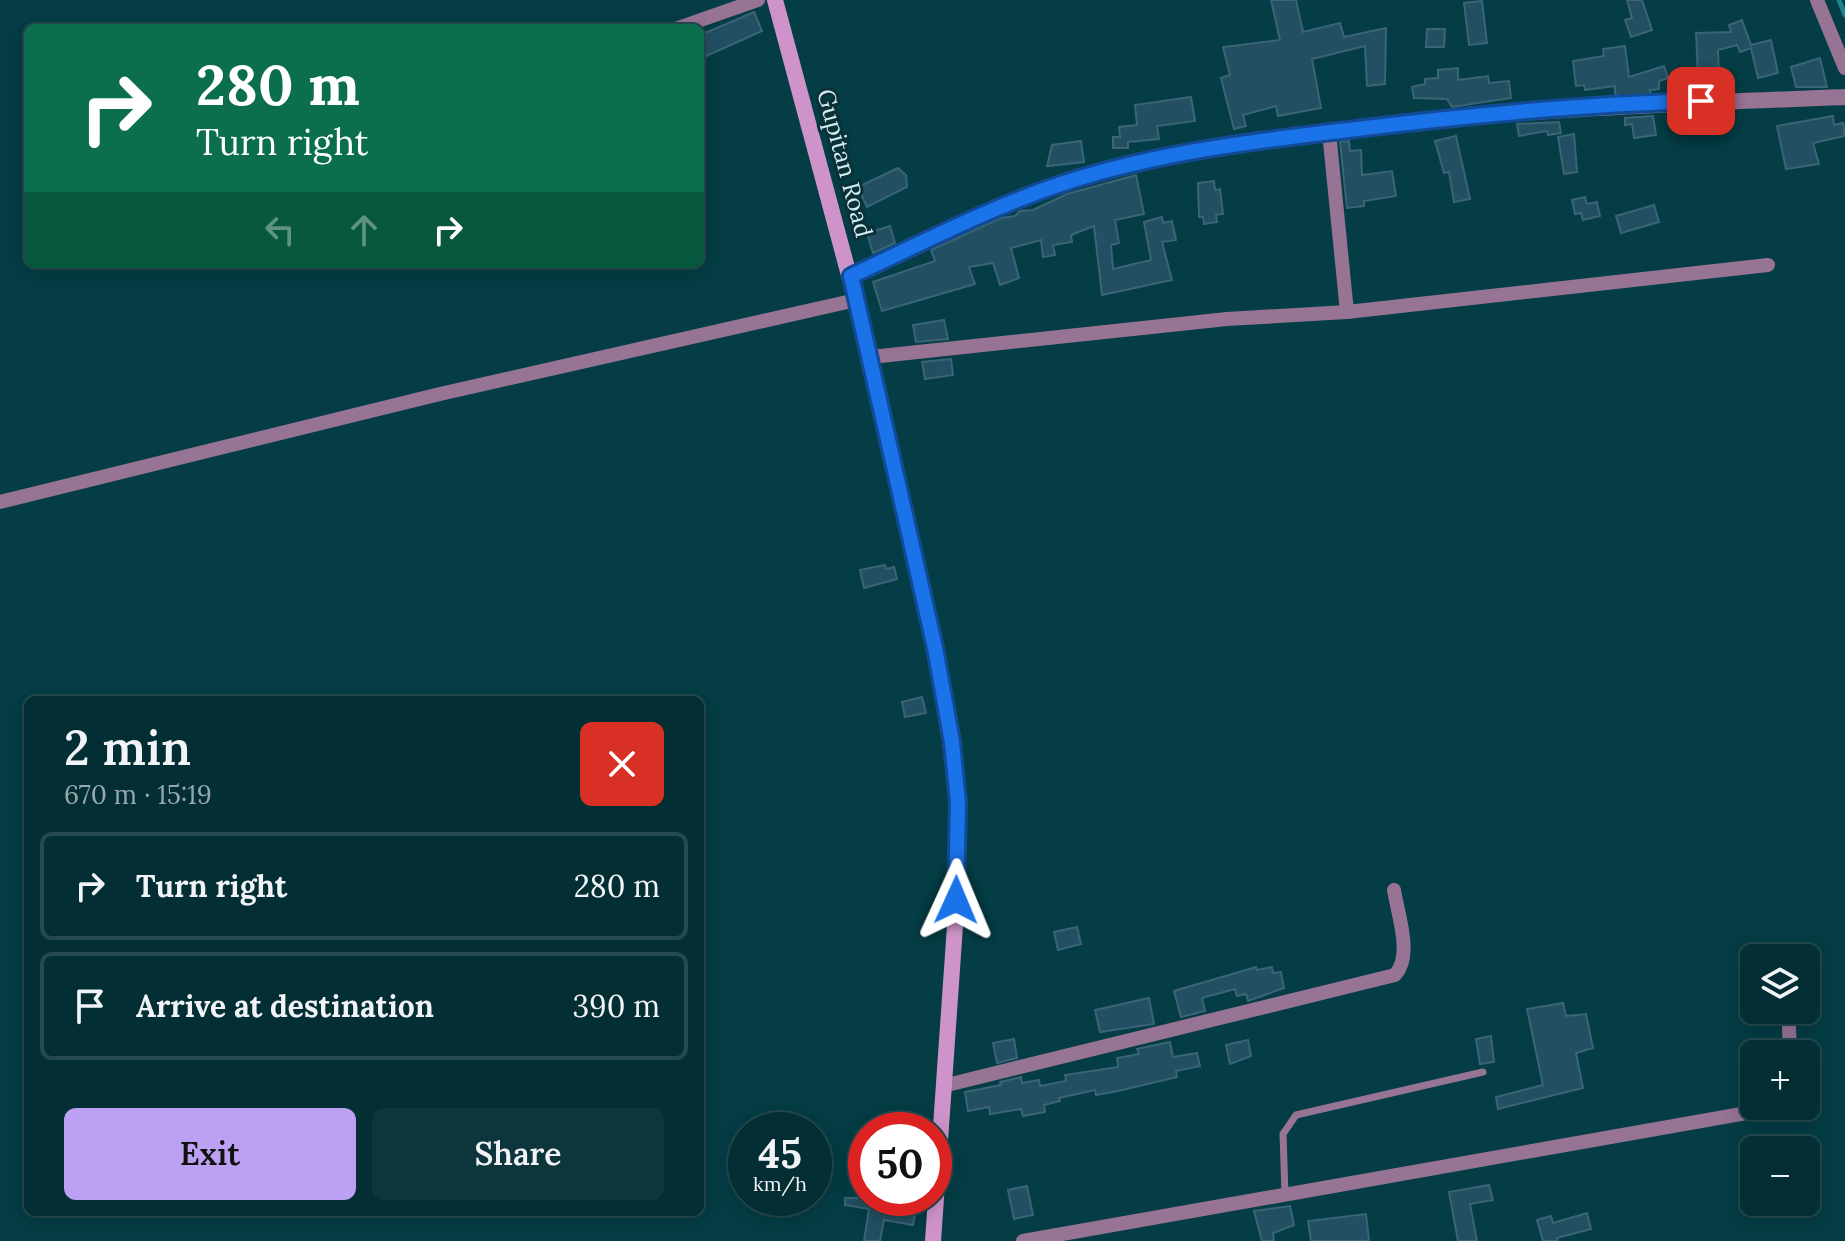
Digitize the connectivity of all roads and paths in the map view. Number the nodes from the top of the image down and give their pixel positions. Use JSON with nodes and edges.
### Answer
{"nodes":[{"id":1,"x":758,"y":0,"type":"edge"},
{"id":2,"x":775,"y":0,"type":"edge"},
{"id":3,"x":1817,"y":0,"type":"edge"},
{"id":4,"x":689,"y":24,"type":"edge"},
{"id":5,"x":1845,"y":68,"type":"edge"},
{"id":6,"x":1845,"y":97,"type":"edge"},
{"id":7,"x":1329,"y":132,"type":"junction"},
{"id":8,"x":1768,"y":265,"type":"dead end"},
{"id":9,"x":851,"y":276,"type":"junction"},
{"id":10,"x":856,"y":300,"type":"junction"},
{"id":11,"x":1347,"y":312,"type":"junction"},
{"id":12,"x":871,"y":357,"type":"junction"},
{"id":13,"x":0,"y":502,"type":"edge"},
{"id":14,"x":1394,"y":890,"type":"dead end"},
{"id":15,"x":1789,"y":1027,"type":"dead end"},
{"id":16,"x":1789,"y":1040,"type":"edge"},
{"id":17,"x":1483,"y":1072,"type":"dead end"},
{"id":18,"x":943,"y":1086,"type":"junction"},
{"id":19,"x":1740,"y":1114,"type":"edge"},
{"id":20,"x":1285,"y":1194,"type":"junction"},
{"id":21,"x":933,"y":1241,"type":"edge"},
{"id":22,"x":1023,"y":1241,"type":"edge"}],
"edges":[{"from":1,"to":4,"type":"street"},
{"from":2,"to":9,"type":"main road","name":"Gupitan Road"},
{"from":3,"to":5,"type":"street"},
{"from":6,"to":7,"type":"street"},
{"from":7,"to":9,"type":"street"},
{"from":7,"to":11,"type":"street"},
{"from":8,"to":11,"type":"street"},
{"from":9,"to":10,"type":"main road","name":"Gupitan Road"},
{"from":10,"to":12,"type":"main road","name":"Gupitan Road"},
{"from":10,"to":13,"type":"street"},
{"from":11,"to":12,"type":"street"},
{"from":12,"to":18,"type":"main road","name":"Gupitan Road"},
{"from":14,"to":18,"type":"street"},
{"from":15,"to":16,"type":"street"},
{"from":17,"to":20,"type":"lane"},
{"from":18,"to":21,"type":"main road","name":"Gupitan Road"},
{"from":19,"to":20,"type":"street"},
{"from":20,"to":22,"type":"street"}]}
